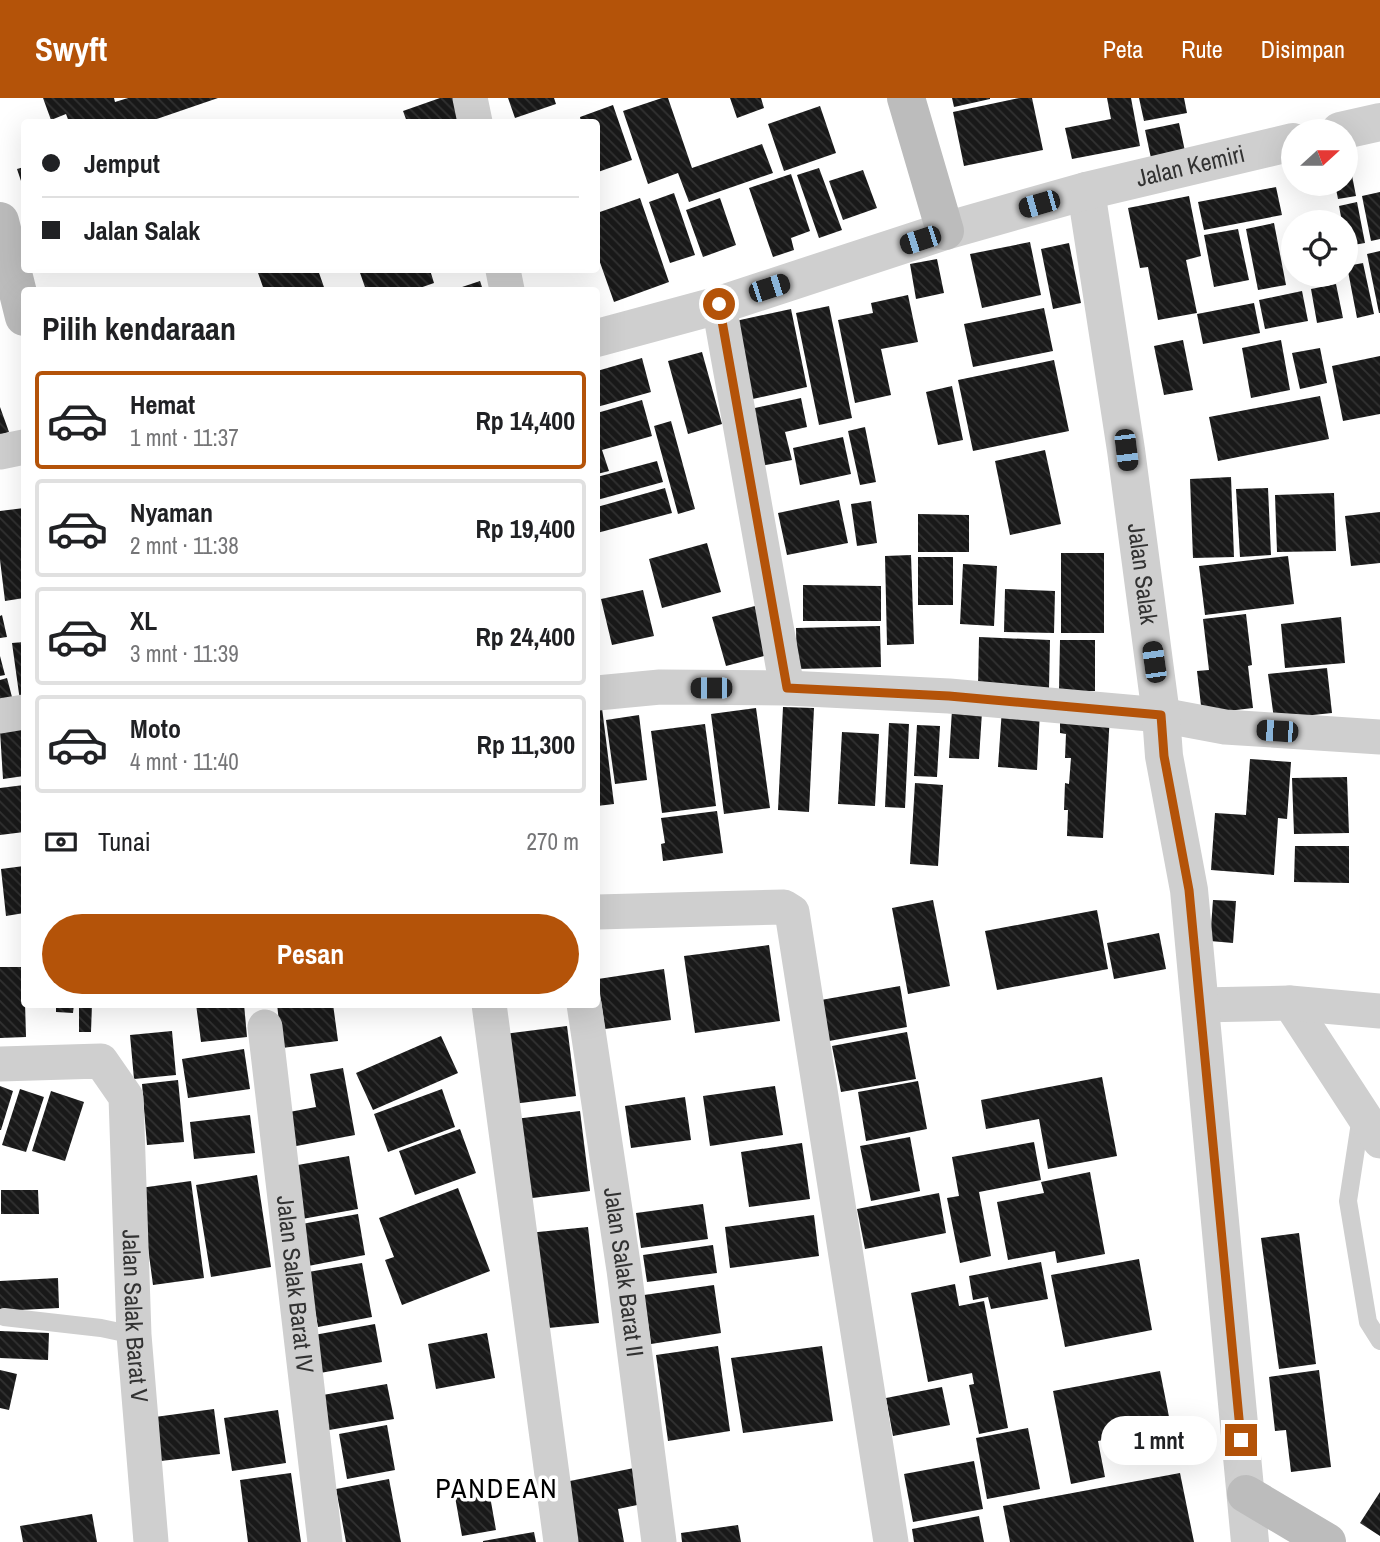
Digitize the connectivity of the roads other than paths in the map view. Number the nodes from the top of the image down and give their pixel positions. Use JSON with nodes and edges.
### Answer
{"nodes":[{"id":1,"x":470,"y":98,"type":"edge"},
{"id":2,"x":906,"y":98,"type":"edge"},
{"id":3,"x":474,"y":119,"type":"edge"},
{"id":4,"x":1380,"y":122,"type":"edge"},
{"id":5,"x":1358,"y":127,"type":"edge"},
{"id":6,"x":1281,"y":145,"type":"edge"},
{"id":7,"x":1086,"y":191,"type":"junction"},
{"id":8,"x":0,"y":221,"type":"edge"},
{"id":9,"x":945,"y":231,"type":"junction"},
{"id":10,"x":719,"y":304,"type":"junction"},
{"id":11,"x":21,"y":305,"type":"edge"},
{"id":12,"x":600,"y":337,"type":"edge"},
{"id":13,"x":21,"y":448,"type":"edge"},
{"id":14,"x":0,"y":452,"type":"edge"},
{"id":15,"x":787,"y":688,"type":"junction"},
{"id":16,"x":600,"y":693,"type":"edge"},
{"id":17,"x":21,"y":712,"type":"edge"},
{"id":18,"x":1161,"y":715,"type":"junction"},
{"id":19,"x":0,"y":716,"type":"edge"},
{"id":20,"x":1380,"y":737,"type":"edge"},
{"id":21,"x":600,"y":912,"type":"edge"},
{"id":22,"x":1290,"y":1003,"type":"junction"},
{"id":23,"x":1200,"y":1005,"type":"junction"},
{"id":24,"x":490,"y":1008,"type":"edge"},
{"id":25,"x":585,"y":1008,"type":"edge"},
{"id":26,"x":1380,"y":1011,"type":"edge"},
{"id":27,"x":265,"y":1027,"type":"dead end"},
{"id":28,"x":0,"y":1064,"type":"edge"},
{"id":29,"x":1374,"y":1122,"type":"edge"},
{"id":30,"x":4,"y":1317,"type":"dead end"},
{"id":31,"x":121,"y":1332,"type":"junction"},
{"id":32,"x":1380,"y":1341,"type":"edge"},
{"id":33,"x":1246,"y":1494,"type":"junction"},
{"id":34,"x":151,"y":1542,"type":"edge"},
{"id":35,"x":325,"y":1542,"type":"edge"},
{"id":36,"x":561,"y":1542,"type":"edge"},
{"id":37,"x":659,"y":1542,"type":"edge"},
{"id":38,"x":891,"y":1542,"type":"edge"},
{"id":39,"x":1250,"y":1542,"type":"edge"},
{"id":40,"x":1326,"y":1542,"type":"edge"}],
"edges":[{"from":1,"to":3,"type":"street"},
{"from":2,"to":9,"type":"main road"},
{"from":4,"to":5,"type":"street"},
{"from":6,"to":7,"type":"street","name":"Jalan Kemiri"},
{"from":7,"to":9,"type":"street","name":"Jalan Kemiri"},
{"from":7,"to":18,"type":"street","name":"Jalan Salak"},
{"from":8,"to":11,"type":"main road"},
{"from":9,"to":10,"type":"street","name":"Jalan Kemiri"},
{"from":10,"to":12,"type":"street","name":"Jalan Kemiri"},
{"from":10,"to":15,"type":"street"},
{"from":13,"to":14,"type":"street"},
{"from":15,"to":16,"type":"street"},
{"from":15,"to":18,"type":"street"},
{"from":17,"to":19,"type":"street"},
{"from":18,"to":20,"type":"street"},
{"from":18,"to":23,"type":"street","name":"Jalan Salak"},
{"from":21,"to":38,"type":"street"},
{"from":22,"to":23,"type":"street"},
{"from":22,"to":26,"type":"street"},
{"from":22,"to":29,"type":"street"},
{"from":23,"to":33,"type":"street","name":"Jalan Salak"},
{"from":24,"to":36,"type":"street"},
{"from":25,"to":37,"type":"street","name":"Jalan Salak Barat II"},
{"from":27,"to":35,"type":"street","name":"Jalan Salak Barat IV"},
{"from":28,"to":31,"type":"street","name":"Jalan Salak Barat V"},
{"from":29,"to":32,"type":"lane"},
{"from":30,"to":31,"type":"lane"},
{"from":31,"to":34,"type":"street","name":"Jalan Salak Barat V"},
{"from":33,"to":39,"type":"street","name":"Jalan Salak"},
{"from":33,"to":40,"type":"main road"}]}
